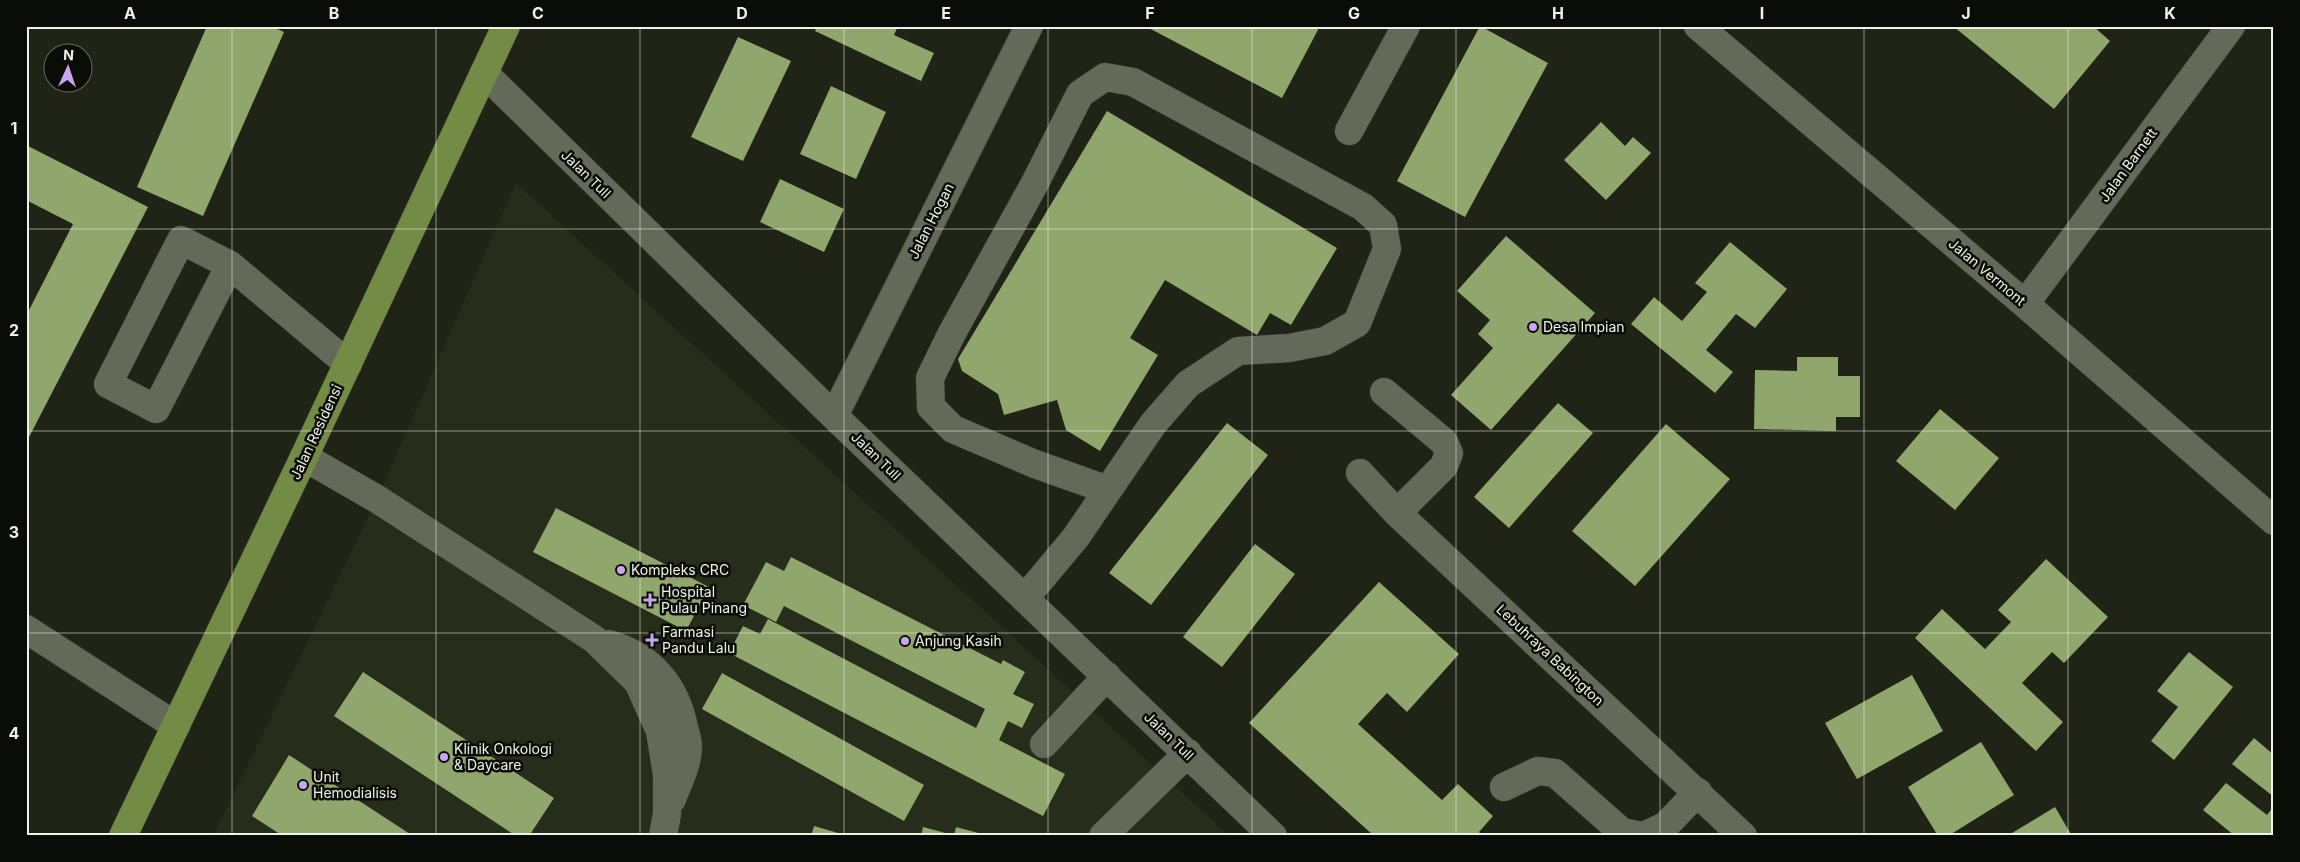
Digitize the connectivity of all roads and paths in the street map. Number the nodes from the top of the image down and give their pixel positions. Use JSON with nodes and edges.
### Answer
{"nodes":[{"id":1,"x":506,"y":26,"type":"edge"},
{"id":2,"x":1029,"y":26,"type":"edge"},
{"id":3,"x":1406,"y":26,"type":"edge"},
{"id":4,"x":1698,"y":26,"type":"edge"},
{"id":5,"x":2231,"y":26,"type":"edge"},
{"id":6,"x":484,"y":73,"type":"junction"},
{"id":7,"x":1350,"y":131,"type":"dead end"},
{"id":8,"x":230,"y":265,"type":"junction"},
{"id":9,"x":2025,"y":304,"type":"junction"},
{"id":10,"x":348,"y":364,"type":"junction"},
{"id":11,"x":1384,"y":392,"type":"dead end"},
{"id":12,"x":834,"y":416,"type":"junction"},
{"id":13,"x":304,"y":457,"type":"junction"},
{"id":14,"x":1360,"y":473,"type":"dead end"},
{"id":15,"x":1108,"y":490,"type":"junction"},
{"id":16,"x":1397,"y":513,"type":"junction"},
{"id":17,"x":2274,"y":521,"type":"edge"},
{"id":18,"x":1025,"y":598,"type":"junction"},
{"id":19,"x":26,"y":629,"type":"edge"},
{"id":20,"x":1107,"y":676,"type":"junction"},
{"id":21,"x":176,"y":726,"type":"junction"},
{"id":22,"x":1044,"y":744,"type":"dead end"},
{"id":23,"x":1188,"y":753,"type":"junction"},
{"id":24,"x":1504,"y":787,"type":"dead end"},
{"id":25,"x":1698,"y":792,"type":"junction"},
{"id":26,"x":665,"y":825,"type":"edge"},
{"id":27,"x":123,"y":836,"type":"edge"},
{"id":28,"x":1103,"y":836,"type":"edge"},
{"id":29,"x":1273,"y":836,"type":"edge"},
{"id":30,"x":1643,"y":836,"type":"edge"},
{"id":31,"x":1743,"y":836,"type":"edge"}],
"edges":[{"from":1,"to":6,"type":"main road","name":"Jalan Residensi"},
{"from":2,"to":12,"type":"street","name":"Jalan Hogan"},
{"from":3,"to":7,"type":"street"},
{"from":4,"to":9,"type":"street","name":"Jalan Vermont"},
{"from":5,"to":9,"type":"street","name":"Jalan Barnett"},
{"from":6,"to":10,"type":"main road","name":"Jalan Residensi"},
{"from":6,"to":12,"type":"street","name":"Jalan Tull"},
{"from":8,"to":8,"type":"street"},
{"from":8,"to":10,"type":"street"},
{"from":9,"to":17,"type":"street","name":"Jalan Vermont"},
{"from":10,"to":13,"type":"main road","name":"Jalan Residensi"},
{"from":11,"to":16,"type":"street"},
{"from":12,"to":18,"type":"street","name":"Jalan Tull"},
{"from":13,"to":21,"type":"main road","name":"Jalan Residensi"},
{"from":13,"to":26,"type":"street"},
{"from":14,"to":16,"type":"street","name":"Lebuhraya Babington"},
{"from":15,"to":15,"type":"street"},
{"from":15,"to":18,"type":"street"},
{"from":16,"to":25,"type":"street","name":"Lebuhraya Babington"},
{"from":18,"to":20,"type":"street","name":"Jalan Tull"},
{"from":19,"to":21,"type":"street"},
{"from":20,"to":22,"type":"street"},
{"from":20,"to":23,"type":"street","name":"Jalan Tull"},
{"from":21,"to":27,"type":"main road","name":"Jalan Residensi"},
{"from":23,"to":28,"type":"street"},
{"from":23,"to":29,"type":"street","name":"Jalan Tull"},
{"from":24,"to":30,"type":"street"},
{"from":25,"to":30,"type":"street"},
{"from":25,"to":31,"type":"street","name":"Lebuhraya Babington"}]}
